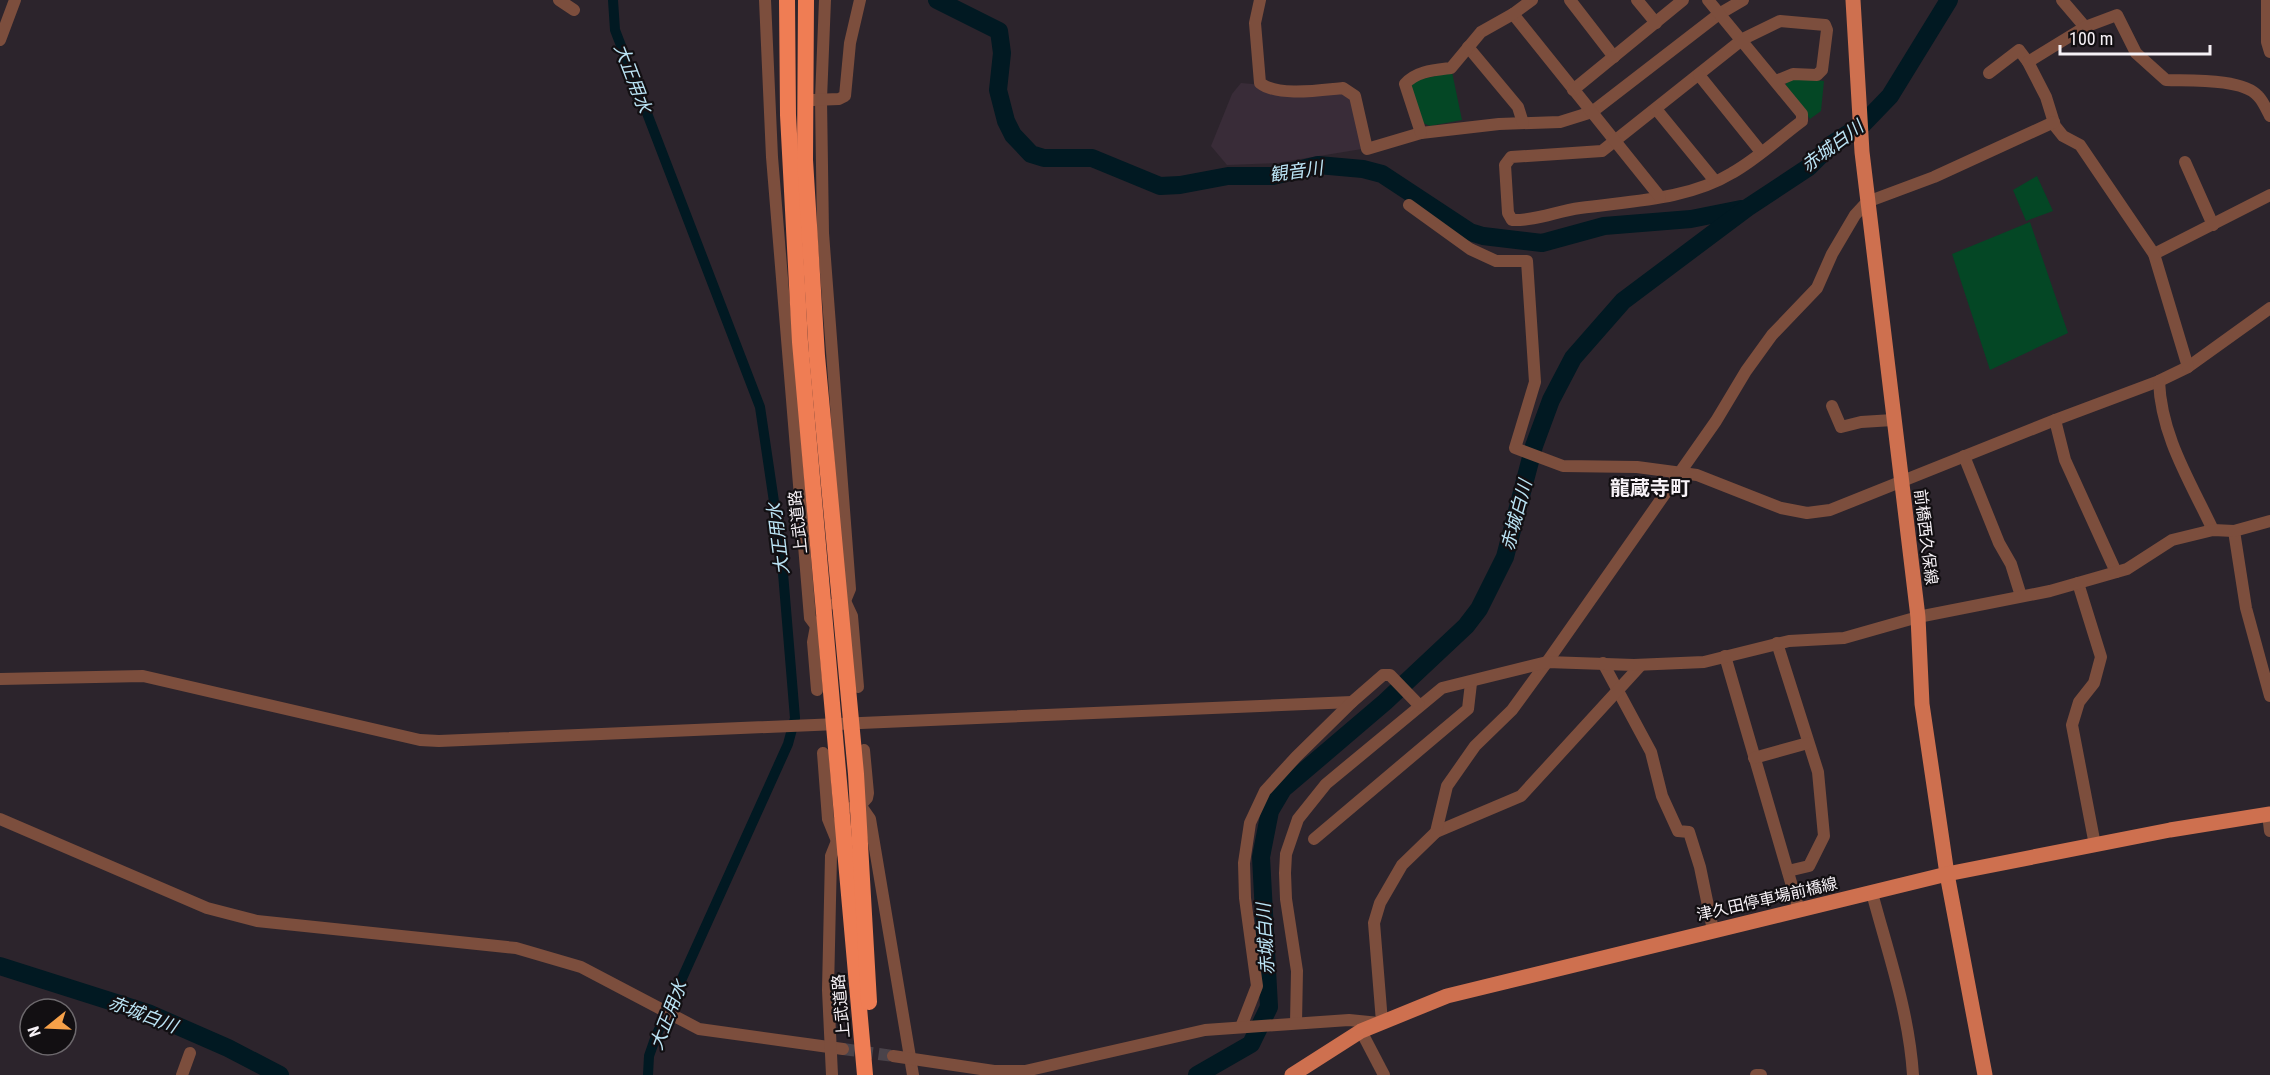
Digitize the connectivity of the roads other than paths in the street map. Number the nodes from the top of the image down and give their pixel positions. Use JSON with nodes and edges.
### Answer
{"nodes":[{"id":1,"x":15,"y":0,"type":"edge"},
{"id":2,"x":559,"y":0,"type":"edge"},
{"id":3,"x":765,"y":0,"type":"edge"},
{"id":4,"x":787,"y":0,"type":"edge"},
{"id":5,"x":806,"y":0,"type":"edge"},
{"id":6,"x":825,"y":0,"type":"edge"},
{"id":7,"x":860,"y":0,"type":"edge"},
{"id":8,"x":1260,"y":0,"type":"edge"},
{"id":9,"x":1532,"y":0,"type":"edge"},
{"id":10,"x":1570,"y":0,"type":"edge"},
{"id":11,"x":1638,"y":0,"type":"edge"},
{"id":12,"x":1683,"y":0,"type":"edge"},
{"id":13,"x":1708,"y":0,"type":"edge"},
{"id":14,"x":1743,"y":0,"type":"edge"},
{"id":15,"x":1853,"y":0,"type":"edge"},
{"id":16,"x":2062,"y":0,"type":"edge"},
{"id":17,"x":2267,"y":0,"type":"edge"},
{"id":18,"x":574,"y":10,"type":"dead end"},
{"id":19,"x":1719,"y":14,"type":"junction"},
{"id":20,"x":1513,"y":15,"type":"junction"},
{"id":21,"x":1656,"y":23,"type":"junction"},
{"id":22,"x":2085,"y":27,"type":"junction"},
{"id":23,"x":1743,"y":39,"type":"junction"},
{"id":24,"x":0,"y":40,"type":"edge"},
{"id":25,"x":1468,"y":47,"type":"junction"},
{"id":26,"x":2270,"y":52,"type":"edge"},
{"id":27,"x":1614,"y":57,"type":"junction"},
{"id":28,"x":2028,"y":62,"type":"junction"},
{"id":29,"x":1989,"y":73,"type":"dead end"},
{"id":30,"x":1699,"y":75,"type":"junction"},
{"id":31,"x":1776,"y":81,"type":"junction"},
{"id":32,"x":1573,"y":90,"type":"junction"},
{"id":33,"x":815,"y":100,"type":"junction"},
{"id":34,"x":2268,"y":108,"type":"edge"},
{"id":35,"x":1656,"y":109,"type":"junction"},
{"id":36,"x":1592,"y":112,"type":"junction"},
{"id":37,"x":2054,"y":122,"type":"junction"},
{"id":38,"x":1523,"y":123,"type":"junction"},
{"id":39,"x":1421,"y":133,"type":"junction"},
{"id":40,"x":1616,"y":142,"type":"junction"},
{"id":41,"x":1761,"y":152,"type":"junction"},
{"id":42,"x":2185,"y":162,"type":"dead end"},
{"id":43,"x":1714,"y":181,"type":"junction"},
{"id":44,"x":2270,"y":195,"type":"edge"},
{"id":45,"x":1660,"y":197,"type":"junction"},
{"id":46,"x":1867,"y":202,"type":"junction"},
{"id":47,"x":1409,"y":205,"type":"dead end"},
{"id":48,"x":2213,"y":225,"type":"junction"},
{"id":49,"x":2154,"y":254,"type":"junction"},
{"id":50,"x":2270,"y":308,"type":"edge"},
{"id":51,"x":2188,"y":367,"type":"junction"},
{"id":52,"x":2159,"y":381,"type":"junction"},
{"id":53,"x":1832,"y":406,"type":"dead end"},
{"id":54,"x":1893,"y":420,"type":"junction"},
{"id":55,"x":2055,"y":420,"type":"junction"},
{"id":56,"x":1964,"y":456,"type":"junction"},
{"id":57,"x":1677,"y":474,"type":"junction"},
{"id":58,"x":1901,"y":481,"type":"junction"},
{"id":59,"x":2270,"y":521,"type":"edge"},
{"id":60,"x":2213,"y":530,"type":"junction"},
{"id":61,"x":2234,"y":531,"type":"junction"},
{"id":62,"x":2116,"y":573,"type":"junction"},
{"id":63,"x":2078,"y":583,"type":"junction"},
{"id":64,"x":2021,"y":596,"type":"junction"},
{"id":65,"x":837,"y":603,"type":"junction"},
{"id":66,"x":1918,"y":617,"type":"junction"},
{"id":67,"x":821,"y":627,"type":"junction"},
{"id":68,"x":1777,"y":644,"type":"junction"},
{"id":69,"x":1725,"y":656,"type":"junction"},
{"id":70,"x":1547,"y":662,"type":"junction"},
{"id":71,"x":1603,"y":663,"type":"junction"},
{"id":72,"x":1641,"y":665,"type":"junction"},
{"id":73,"x":0,"y":680,"type":"edge"},
{"id":74,"x":1471,"y":683,"type":"junction"},
{"id":75,"x":858,"y":687,"type":"dead end"},
{"id":76,"x":817,"y":690,"type":"dead end"},
{"id":77,"x":1619,"y":690,"type":"junction"},
{"id":78,"x":2270,"y":696,"type":"edge"},
{"id":79,"x":1352,"y":702,"type":"junction"},
{"id":80,"x":1417,"y":704,"type":"junction"},
{"id":81,"x":843,"y":721,"type":"junction"},
{"id":82,"x":1808,"y":743,"type":"junction"},
{"id":83,"x":864,"y":750,"type":"dead end"},
{"id":84,"x":823,"y":753,"type":"dead end"},
{"id":85,"x":1754,"y":758,"type":"junction"},
{"id":86,"x":851,"y":808,"type":"junction"},
{"id":87,"x":2269,"y":814,"type":"edge"},
{"id":88,"x":0,"y":819,"type":"edge"},
{"id":89,"x":1436,"y":831,"type":"junction"},
{"id":90,"x":2270,"y":831,"type":"edge"},
{"id":91,"x":841,"y":837,"type":"junction"},
{"id":92,"x":1314,"y":839,"type":"dead end"},
{"id":93,"x":2096,"y":845,"type":"junction"},
{"id":94,"x":1788,"y":871,"type":"junction"},
{"id":95,"x":1947,"y":874,"type":"junction"},
{"id":96,"x":1872,"y":893,"type":"junction"},
{"id":97,"x":1799,"y":910,"type":"junction"},
{"id":98,"x":1713,"y":930,"type":"junction"},
{"id":99,"x":1380,"y":1023,"type":"junction"},
{"id":100,"x":1292,"y":1024,"type":"junction"},
{"id":101,"x":1241,"y":1027,"type":"junction"},
{"id":102,"x":1361,"y":1031,"type":"junction"},
{"id":103,"x":830,"y":1047,"type":"junction"},
{"id":104,"x":843,"y":1049,"type":"tunnel mouth"},
{"id":105,"x":190,"y":1053,"type":"dead end"},
{"id":106,"x":893,"y":1056,"type":"tunnel mouth"},
{"id":107,"x":911,"y":1059,"type":"junction"},
{"id":108,"x":870,"y":1073,"type":"edge"},
{"id":109,"x":182,"y":1075,"type":"edge"},
{"id":110,"x":832,"y":1075,"type":"edge"},
{"id":111,"x":913,"y":1075,"type":"edge"},
{"id":112,"x":1292,"y":1075,"type":"edge"},
{"id":113,"x":1384,"y":1075,"type":"edge"},
{"id":114,"x":1756,"y":1075,"type":"edge"},
{"id":115,"x":1761,"y":1075,"type":"edge"},
{"id":116,"x":1913,"y":1075,"type":"edge"},
{"id":117,"x":1984,"y":1075,"type":"edge"}],
"edges":[{"from":1,"to":24,"type":"street"},
{"from":2,"to":18,"type":"street"},
{"from":3,"to":67,"type":"street"},
{"from":4,"to":65,"type":"highway","name":"上武道路"},
{"from":5,"to":65,"type":"highway","name":"上武道路"},
{"from":6,"to":33,"type":"street"},
{"from":7,"to":33,"type":"street"},
{"from":8,"to":39,"type":"street"},
{"from":9,"to":20,"type":"street"},
{"from":10,"to":27,"type":"street"},
{"from":11,"to":21,"type":"street"},
{"from":12,"to":21,"type":"street"},
{"from":13,"to":19,"type":"street"},
{"from":14,"to":19,"type":"street"},
{"from":15,"to":46,"type":"main road","name":"前橋西久保線"},
{"from":16,"to":22,"type":"street"},
{"from":17,"to":26,"type":"street"},
{"from":19,"to":23,"type":"street"},
{"from":19,"to":36,"type":"street"},
{"from":20,"to":25,"type":"street"},
{"from":20,"to":32,"type":"street"},
{"from":21,"to":27,"type":"street"},
{"from":22,"to":28,"type":"street"},
{"from":22,"to":34,"type":"street"},
{"from":23,"to":30,"type":"street"},
{"from":23,"to":31,"type":"street"},
{"from":23,"to":31,"type":"street"},
{"from":25,"to":38,"type":"street"},
{"from":25,"to":39,"type":"street"},
{"from":27,"to":32,"type":"street"},
{"from":28,"to":29,"type":"street"},
{"from":28,"to":37,"type":"street"},
{"from":30,"to":35,"type":"street"},
{"from":30,"to":41,"type":"street"},
{"from":31,"to":41,"type":"street"},
{"from":32,"to":36,"type":"street"},
{"from":33,"to":65,"type":"street"},
{"from":35,"to":40,"type":"street"},
{"from":35,"to":43,"type":"street"},
{"from":36,"to":38,"type":"street"},
{"from":36,"to":40,"type":"street"},
{"from":37,"to":46,"type":"street"},
{"from":37,"to":49,"type":"street"},
{"from":38,"to":39,"type":"street"},
{"from":40,"to":45,"type":"street"},
{"from":40,"to":45,"type":"street"},
{"from":41,"to":43,"type":"street"},
{"from":42,"to":48,"type":"street"},
{"from":43,"to":45,"type":"street"},
{"from":44,"to":48,"type":"street"},
{"from":46,"to":54,"type":"main road","name":"前橋西久保線"},
{"from":46,"to":57,"type":"street"},
{"from":47,"to":57,"type":"street"},
{"from":48,"to":49,"type":"street"},
{"from":49,"to":51,"type":"street"},
{"from":50,"to":51,"type":"street"},
{"from":51,"to":52,"type":"street"},
{"from":52,"to":55,"type":"street"},
{"from":52,"to":60,"type":"street"},
{"from":53,"to":54,"type":"street"},
{"from":54,"to":58,"type":"main road","name":"前橋西久保線"},
{"from":55,"to":56,"type":"street"},
{"from":55,"to":62,"type":"street"},
{"from":56,"to":58,"type":"street"},
{"from":56,"to":64,"type":"street"},
{"from":57,"to":58,"type":"street"},
{"from":57,"to":70,"type":"street"},
{"from":58,"to":66,"type":"main road","name":"前橋西久保線"},
{"from":59,"to":61,"type":"street"},
{"from":60,"to":61,"type":"street"},
{"from":60,"to":62,"type":"street"},
{"from":61,"to":78,"type":"street"},
{"from":62,"to":63,"type":"street"},
{"from":63,"to":64,"type":"street"},
{"from":63,"to":93,"type":"street"},
{"from":64,"to":66,"type":"street"},
{"from":65,"to":67,"type":"highway","name":"上武道路"},
{"from":65,"to":75,"type":"street"},
{"from":65,"to":81,"type":"highway","name":"上武道路"},
{"from":66,"to":68,"type":"street"},
{"from":66,"to":95,"type":"main road","name":"前橋西久保線"},
{"from":67,"to":76,"type":"street"},
{"from":67,"to":81,"type":"highway","name":"上武道路"},
{"from":68,"to":69,"type":"street"},
{"from":68,"to":82,"type":"street"},
{"from":69,"to":72,"type":"street"},
{"from":69,"to":85,"type":"street"},
{"from":70,"to":71,"type":"street"},
{"from":70,"to":74,"type":"street"},
{"from":70,"to":89,"type":"street"},
{"from":71,"to":72,"type":"street"},
{"from":71,"to":77,"type":"street"},
{"from":72,"to":77,"type":"street"},
{"from":73,"to":81,"type":"street"},
{"from":74,"to":80,"type":"street"},
{"from":74,"to":92,"type":"street"},
{"from":77,"to":89,"type":"street"},
{"from":77,"to":98,"type":"street"},
{"from":79,"to":80,"type":"street"},
{"from":79,"to":81,"type":"street"},
{"from":79,"to":101,"type":"street"},
{"from":80,"to":100,"type":"street"},
{"from":81,"to":86,"type":"highway","name":"上武道路"},
{"from":82,"to":85,"type":"street"},
{"from":82,"to":94,"type":"street"},
{"from":83,"to":86,"type":"street"},
{"from":84,"to":91,"type":"street"},
{"from":85,"to":94,"type":"street"},
{"from":86,"to":91,"type":"highway","name":"上武道路"},
{"from":86,"to":107,"type":"street"},
{"from":86,"to":108,"type":"highway","name":"上武道路"},
{"from":87,"to":90,"type":"street"},
{"from":87,"to":93,"type":"main road","name":"津久田停車場前橋線"},
{"from":88,"to":103,"type":"street"},
{"from":89,"to":99,"type":"street"},
{"from":91,"to":103,"type":"street"},
{"from":91,"to":108,"type":"highway","name":"上武道路"},
{"from":93,"to":95,"type":"main road","name":"津久田停車場前橋線"},
{"from":94,"to":97,"type":"street"},
{"from":95,"to":96,"type":"main road","name":"津久田停車場前橋線"},
{"from":95,"to":117,"type":"main road","name":"前橋西久保線"},
{"from":96,"to":97,"type":"main road","name":"津久田停車場前橋線"},
{"from":96,"to":116,"type":"street"},
{"from":97,"to":98,"type":"main road","name":"津久田停車場前橋線"},
{"from":98,"to":99,"type":"main road","name":"津久田停車場前橋線"},
{"from":99,"to":100,"type":"street"},
{"from":99,"to":102,"type":"main road","name":"津久田停車場前橋線"},
{"from":100,"to":101,"type":"street"},
{"from":101,"to":107,"type":"street"},
{"from":102,"to":112,"type":"main road","name":"津久田停車場前橋線"},
{"from":102,"to":113,"type":"street"},
{"from":103,"to":104,"type":"street"},
{"from":103,"to":110,"type":"street"},
{"from":105,"to":109,"type":"street"},
{"from":106,"to":107,"type":"street"},
{"from":107,"to":111,"type":"street"},
{"from":114,"to":115,"type":"street"}]}
